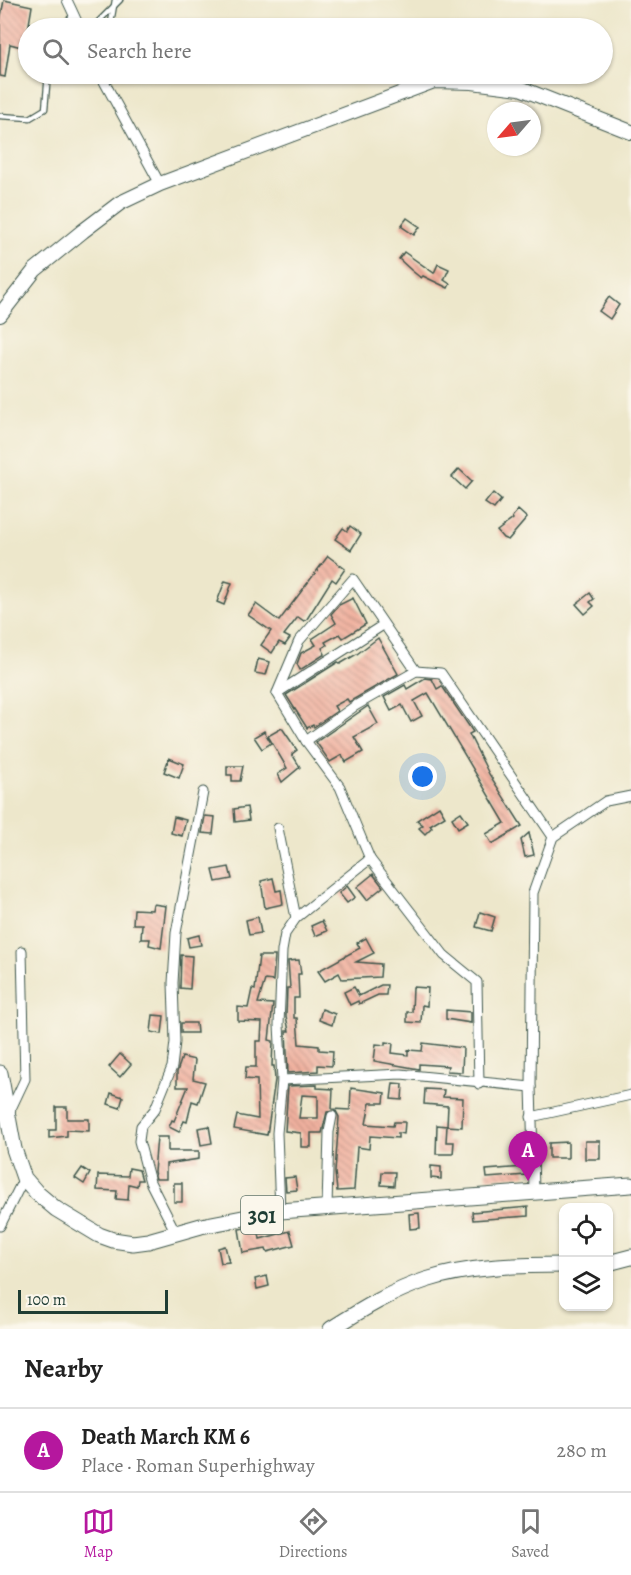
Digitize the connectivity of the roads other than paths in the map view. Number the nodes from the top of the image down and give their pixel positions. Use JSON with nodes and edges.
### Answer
{"nodes":[{"id":1,"x":67,"y":0,"type":"edge"},
{"id":2,"x":115,"y":0,"type":"edge"},
{"id":3,"x":120,"y":0,"type":"edge"},
{"id":4,"x":114,"y":6,"type":"junction"},
{"id":5,"x":74,"y":15,"type":"junction"},
{"id":6,"x":71,"y":18,"type":"edge"},
{"id":7,"x":75,"y":18,"type":"edge"},
{"id":8,"x":102,"y":18,"type":"edge"},
{"id":9,"x":112,"y":18,"type":"edge"},
{"id":10,"x":47,"y":84,"type":"edge"},
{"id":11,"x":106,"y":84,"type":"edge"},
{"id":12,"x":426,"y":84,"type":"edge"},
{"id":13,"x":488,"y":84,"type":"edge"},
{"id":14,"x":0,"y":116,"type":"edge"},
{"id":15,"x":631,"y":132,"type":"edge"},
{"id":16,"x":160,"y":184,"type":"junction"},
{"id":17,"x":0,"y":315,"type":"edge"},
{"id":18,"x":383,"y":625,"type":"junction"},
{"id":19,"x":416,"y":671,"type":"junction"},
{"id":20,"x":277,"y":693,"type":"junction"},
{"id":21,"x":306,"y":741,"type":"junction"},
{"id":22,"x":203,"y":792,"type":"dead end"},
{"id":23,"x":631,"y":796,"type":"edge"},
{"id":24,"x":278,"y":828,"type":"dead end"},
{"id":25,"x":553,"y":837,"type":"junction"},
{"id":26,"x":370,"y":859,"type":"junction"},
{"id":27,"x":296,"y":918,"type":"junction"},
{"id":28,"x":22,"y":951,"type":"dead end"},
{"id":29,"x":0,"y":1073,"type":"edge"},
{"id":30,"x":282,"y":1080,"type":"junction"},
{"id":31,"x":479,"y":1083,"type":"junction"},
{"id":32,"x":531,"y":1087,"type":"junction"},
{"id":33,"x":631,"y":1095,"type":"edge"},
{"id":34,"x":8,"y":1115,"type":"junction"},
{"id":35,"x":332,"y":1116,"type":"dead end"},
{"id":36,"x":531,"y":1117,"type":"junction"},
{"id":37,"x":24,"y":1178,"type":"junction"},
{"id":38,"x":631,"y":1185,"type":"edge"},
{"id":39,"x":534,"y":1190,"type":"junction"},
{"id":40,"x":327,"y":1207,"type":"junction"},
{"id":41,"x":280,"y":1211,"type":"junction"},
{"id":42,"x":0,"y":1226,"type":"edge"},
{"id":43,"x":176,"y":1233,"type":"junction"},
{"id":44,"x":631,"y":1257,"type":"edge"},
{"id":45,"x":613,"y":1262,"type":"edge"},
{"id":46,"x":559,"y":1265,"type":"edge"},
{"id":47,"x":331,"y":1329,"type":"edge"}],
"edges":[{"from":1,"to":5,"type":"street"},
{"from":2,"to":4,"type":"lane"},
{"from":3,"to":4,"type":"lane"},
{"from":4,"to":8,"type":"lane"},
{"from":4,"to":9,"type":"lane"},
{"from":5,"to":6,"type":"lane"},
{"from":5,"to":7,"type":"street"},
{"from":10,"to":14,"type":"lane"},
{"from":11,"to":16,"type":"street"},
{"from":12,"to":16,"type":"main road"},
{"from":13,"to":15,"type":"main road"},
{"from":16,"to":17,"type":"main road"},
{"from":18,"to":19,"type":"street"},
{"from":18,"to":20,"type":"street"},
{"from":18,"to":20,"type":"street"},
{"from":19,"to":21,"type":"street"},
{"from":19,"to":25,"type":"street"},
{"from":20,"to":21,"type":"street"},
{"from":21,"to":26,"type":"street"},
{"from":22,"to":43,"type":"street"},
{"from":23,"to":25,"type":"street"},
{"from":24,"to":27,"type":"street"},
{"from":25,"to":32,"type":"street"},
{"from":26,"to":27,"type":"street"},
{"from":26,"to":31,"type":"street"},
{"from":27,"to":30,"type":"street"},
{"from":28,"to":34,"type":"street"},
{"from":29,"to":34,"type":"main road","number":"301"},
{"from":30,"to":31,"type":"street"},
{"from":30,"to":41,"type":"street"},
{"from":31,"to":32,"type":"street"},
{"from":32,"to":36,"type":"street"},
{"from":33,"to":36,"type":"street"},
{"from":34,"to":37,"type":"main road","number":"301"},
{"from":35,"to":40,"type":"street"},
{"from":36,"to":39,"type":"street"},
{"from":37,"to":42,"type":"street"},
{"from":37,"to":43,"type":"main road","number":"301"},
{"from":38,"to":39,"type":"main road","number":"301"},
{"from":39,"to":40,"type":"main road","number":"301"},
{"from":40,"to":41,"type":"main road","number":"301"},
{"from":41,"to":43,"type":"main road","number":"301"},
{"from":44,"to":45,"type":"main road"},
{"from":46,"to":47,"type":"main road"}]}
